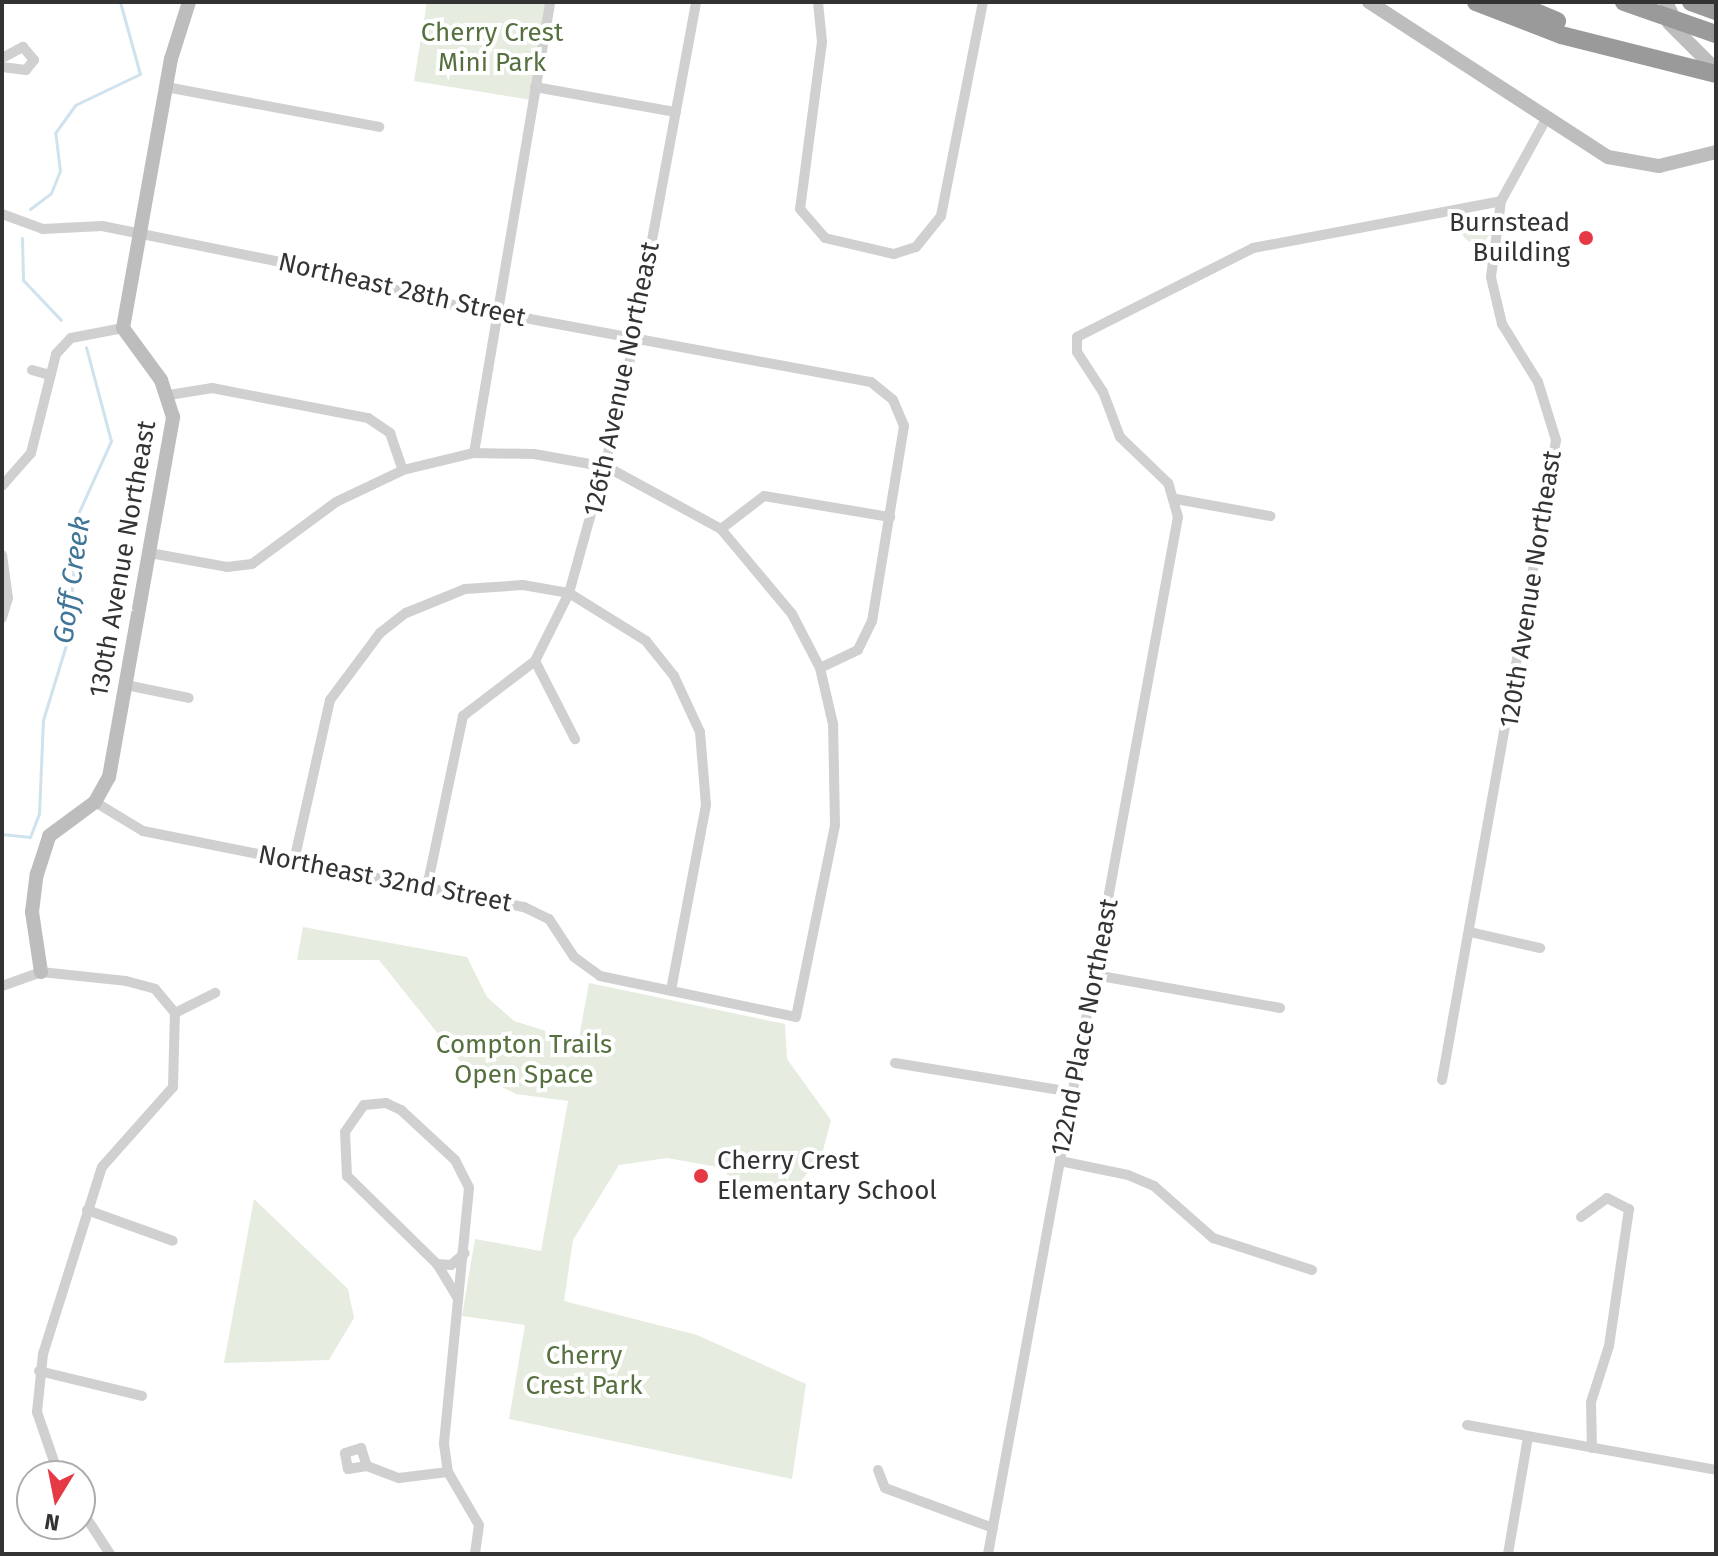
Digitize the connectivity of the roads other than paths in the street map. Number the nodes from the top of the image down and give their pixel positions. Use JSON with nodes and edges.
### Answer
{"nodes":[{"id":1,"x":189,"y":2,"type":"edge"},
{"id":2,"x":550,"y":2,"type":"edge"},
{"id":3,"x":696,"y":2,"type":"edge"},
{"id":4,"x":818,"y":2,"type":"edge"},
{"id":5,"x":983,"y":2,"type":"edge"},
{"id":6,"x":1369,"y":2,"type":"edge"},
{"id":7,"x":1476,"y":2,"type":"edge"},
{"id":8,"x":1512,"y":2,"type":"edge"},
{"id":9,"x":1624,"y":2,"type":"edge"},
{"id":10,"x":1645,"y":2,"type":"edge"},
{"id":11,"x":1666,"y":2,"type":"edge"},
{"id":12,"x":1692,"y":2,"type":"edge"},
{"id":13,"x":1716,"y":11,"type":"edge"},
{"id":14,"x":1678,"y":25,"type":"junction"},
{"id":15,"x":1716,"y":34,"type":"edge"},
{"id":16,"x":1637,"y":53,"type":"junction"},
{"id":17,"x":2,"y":58,"type":"edge"},
{"id":18,"x":2,"y":67,"type":"edge"},
{"id":19,"x":1716,"y":72,"type":"edge"},
{"id":20,"x":166,"y":87,"type":"junction"},
{"id":21,"x":535,"y":87,"type":"junction"},
{"id":22,"x":676,"y":112,"type":"junction"},
{"id":23,"x":1546,"y":119,"type":"junction"},
{"id":24,"x":379,"y":127,"type":"dead end"},
{"id":25,"x":1716,"y":152,"type":"edge"},
{"id":26,"x":1501,"y":201,"type":"junction"},
{"id":27,"x":2,"y":214,"type":"edge"},
{"id":28,"x":138,"y":234,"type":"junction"},
{"id":29,"x":495,"y":312,"type":"junction"},
{"id":30,"x":123,"y":328,"type":"junction"},
{"id":31,"x":634,"y":338,"type":"junction"},
{"id":32,"x":32,"y":370,"type":"dead end"},
{"id":33,"x":46,"y":374,"type":"junction"},
{"id":34,"x":169,"y":395,"type":"junction"},
{"id":35,"x":474,"y":453,"type":"junction"},
{"id":36,"x":607,"y":467,"type":"junction"},
{"id":37,"x":403,"y":470,"type":"junction"},
{"id":38,"x":2,"y":486,"type":"edge"},
{"id":39,"x":1176,"y":499,"type":"junction"},
{"id":40,"x":1270,"y":516,"type":"dead end"},
{"id":41,"x":890,"y":517,"type":"junction"},
{"id":42,"x":721,"y":529,"type":"junction"},
{"id":43,"x":150,"y":553,"type":"junction"},
{"id":44,"x":2,"y":555,"type":"edge"},
{"id":45,"x":569,"y":593,"type":"junction"},
{"id":46,"x":2,"y":618,"type":"edge"},
{"id":47,"x":535,"y":661,"type":"junction"},
{"id":48,"x":820,"y":668,"type":"junction"},
{"id":49,"x":126,"y":685,"type":"junction"},
{"id":50,"x":189,"y":698,"type":"dead end"},
{"id":51,"x":575,"y":739,"type":"dead end"},
{"id":52,"x":95,"y":802,"type":"junction"},
{"id":53,"x":294,"y":861,"type":"junction"},
{"id":54,"x":427,"y":887,"type":"junction"},
{"id":55,"x":1470,"y":932,"type":"junction"},
{"id":56,"x":1540,"y":948,"type":"dead end"},
{"id":57,"x":41,"y":972,"type":"junction"},
{"id":58,"x":1095,"y":975,"type":"junction"},
{"id":59,"x":2,"y":986,"type":"edge"},
{"id":60,"x":671,"y":991,"type":"junction"},
{"id":61,"x":215,"y":993,"type":"dead end"},
{"id":62,"x":1280,"y":1008,"type":"dead end"},
{"id":63,"x":175,"y":1013,"type":"junction"},
{"id":64,"x":895,"y":1063,"type":"dead end"},
{"id":65,"x":1442,"y":1080,"type":"dead end"},
{"id":66,"x":1073,"y":1092,"type":"junction"},
{"id":67,"x":1060,"y":1161,"type":"junction"},
{"id":68,"x":87,"y":1210,"type":"junction"},
{"id":69,"x":1581,"y":1217,"type":"dead end"},
{"id":70,"x":173,"y":1241,"type":"dead end"},
{"id":71,"x":465,"y":1253,"type":"junction"},
{"id":72,"x":437,"y":1264,"type":"junction"},
{"id":73,"x":1312,"y":1270,"type":"dead end"},
{"id":74,"x":457,"y":1297,"type":"junction"},
{"id":75,"x":39,"y":1371,"type":"junction"},
{"id":76,"x":142,"y":1396,"type":"dead end"},
{"id":77,"x":1467,"y":1425,"type":"dead end"},
{"id":78,"x":1528,"y":1437,"type":"junction"},
{"id":79,"x":1592,"y":1448,"type":"junction"},
{"id":80,"x":54,"y":1460,"type":"edge"},
{"id":81,"x":367,"y":1466,"type":"dead end"},
{"id":82,"x":878,"y":1470,"type":"dead end"},
{"id":83,"x":1716,"y":1470,"type":"edge"},
{"id":84,"x":448,"y":1472,"type":"junction"},
{"id":85,"x":993,"y":1528,"type":"junction"},
{"id":86,"x":96,"y":1533,"type":"edge"},
{"id":87,"x":110,"y":1554,"type":"edge"},
{"id":88,"x":475,"y":1554,"type":"edge"},
{"id":89,"x":988,"y":1554,"type":"edge"},
{"id":90,"x":1508,"y":1554,"type":"edge"}],
"edges":[{"from":1,"to":20,"type":"street"},
{"from":2,"to":21,"type":"street"},
{"from":3,"to":22,"type":"street","name":"126th Avenue Northeast"},
{"from":4,"to":5,"type":"street"},
{"from":6,"to":23,"type":"street"},
{"from":7,"to":16,"type":"highway"},
{"from":8,"to":16,"type":"highway"},
{"from":9,"to":15,"type":"highway","bridge":true},
{"from":10,"to":14,"type":"street"},
{"from":11,"to":14,"type":"street"},
{"from":12,"to":13,"type":"highway"},
{"from":14,"to":19,"type":"street"},
{"from":16,"to":19,"type":"highway"},
{"from":17,"to":18,"type":"street"},
{"from":20,"to":24,"type":"street"},
{"from":20,"to":28,"type":"street"},
{"from":21,"to":22,"type":"street"},
{"from":21,"to":29,"type":"street"},
{"from":22,"to":31,"type":"street","name":"126th Avenue Northeast"},
{"from":23,"to":25,"type":"street"},
{"from":23,"to":26,"type":"street","name":"120th Avenue Northeast"},
{"from":26,"to":39,"type":"street"},
{"from":26,"to":55,"type":"street","name":"120th Avenue Northeast"},
{"from":27,"to":28,"type":"street","name":"Northeast 28th Street"},
{"from":28,"to":29,"type":"street","name":"Northeast 28th Street"},
{"from":28,"to":30,"type":"street"},
{"from":29,"to":31,"type":"street","name":"Northeast 28th Street"},
{"from":29,"to":35,"type":"street"},
{"from":30,"to":33,"type":"street"},
{"from":30,"to":34,"type":"street","name":"130th Avenue Northeast"},
{"from":31,"to":36,"type":"street","name":"126th Avenue Northeast"},
{"from":31,"to":41,"type":"street","name":"Northeast 28th Street"},
{"from":32,"to":33,"type":"street"},
{"from":33,"to":38,"type":"street"},
{"from":34,"to":37,"type":"street"},
{"from":34,"to":43,"type":"street","name":"130th Avenue Northeast"},
{"from":35,"to":36,"type":"street"},
{"from":35,"to":37,"type":"street"},
{"from":36,"to":42,"type":"street"},
{"from":36,"to":45,"type":"street","name":"126th Avenue Northeast"},
{"from":37,"to":43,"type":"street"},
{"from":39,"to":40,"type":"street"},
{"from":39,"to":58,"type":"street","name":"122nd Place Northeast"},
{"from":41,"to":42,"type":"street"},
{"from":41,"to":48,"type":"street"},
{"from":42,"to":48,"type":"street"},
{"from":43,"to":49,"type":"street","name":"130th Avenue Northeast"},
{"from":44,"to":46,"type":"street"},
{"from":45,"to":47,"type":"street","name":"126th Avenue Northeast"},
{"from":45,"to":53,"type":"street"},
{"from":45,"to":60,"type":"street"},
{"from":47,"to":51,"type":"street"},
{"from":47,"to":54,"type":"street"},
{"from":48,"to":60,"type":"street","name":"Northeast 32nd Street"},
{"from":49,"to":50,"type":"street"},
{"from":49,"to":52,"type":"street","name":"130th Avenue Northeast"},
{"from":52,"to":53,"type":"street","name":"Northeast 32nd Street"},
{"from":52,"to":57,"type":"street"},
{"from":53,"to":54,"type":"street","name":"Northeast 32nd Street"},
{"from":54,"to":60,"type":"street","name":"Northeast 32nd Street"},
{"from":55,"to":56,"type":"street"},
{"from":55,"to":65,"type":"street","name":"120th Avenue Northeast"},
{"from":57,"to":59,"type":"street"},
{"from":57,"to":63,"type":"street"},
{"from":58,"to":62,"type":"street"},
{"from":58,"to":66,"type":"street","name":"122nd Place Northeast"},
{"from":61,"to":63,"type":"street"},
{"from":63,"to":68,"type":"street"},
{"from":64,"to":66,"type":"street"},
{"from":66,"to":67,"type":"street","name":"122nd Place Northeast"},
{"from":67,"to":73,"type":"street"},
{"from":67,"to":85,"type":"street","name":"122nd Place Northeast"},
{"from":68,"to":70,"type":"street"},
{"from":68,"to":75,"type":"street"},
{"from":69,"to":79,"type":"street"},
{"from":71,"to":72,"type":"street"},
{"from":71,"to":72,"type":"street"},
{"from":71,"to":74,"type":"street"},
{"from":72,"to":74,"type":"street"},
{"from":74,"to":84,"type":"street"},
{"from":75,"to":76,"type":"street"},
{"from":75,"to":80,"type":"street"},
{"from":77,"to":78,"type":"street"},
{"from":78,"to":79,"type":"street"},
{"from":78,"to":90,"type":"street"},
{"from":79,"to":83,"type":"street"},
{"from":81,"to":84,"type":"street"},
{"from":82,"to":85,"type":"street"},
{"from":84,"to":88,"type":"street"},
{"from":85,"to":89,"type":"street","name":"122nd Place Northeast"},
{"from":86,"to":87,"type":"street"}]}
